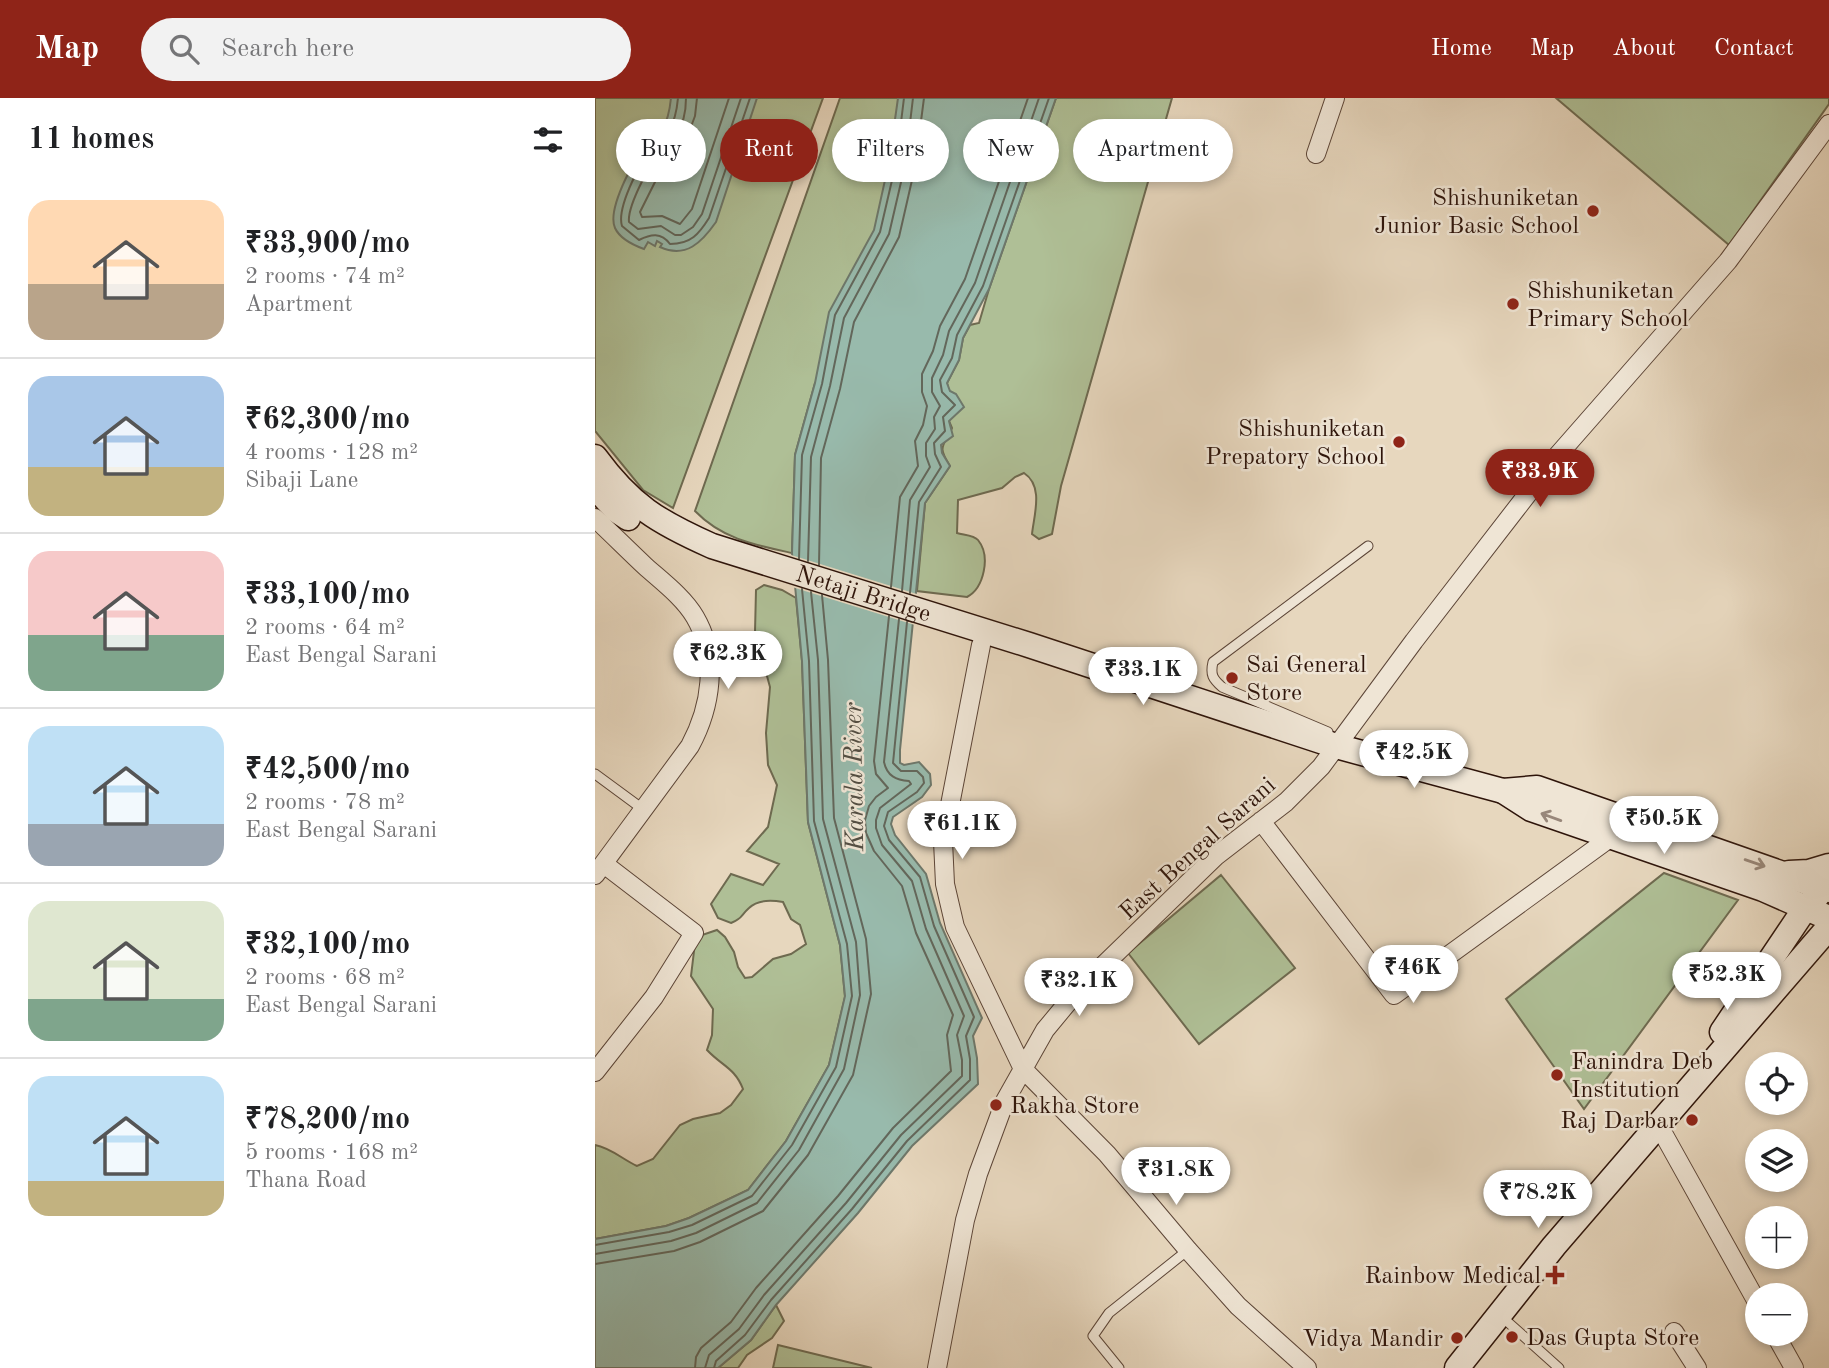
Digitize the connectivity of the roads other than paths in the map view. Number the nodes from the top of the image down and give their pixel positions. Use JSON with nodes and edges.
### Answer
{"nodes":[{"id":1,"x":1335,"y":98,"type":"edge"},
{"id":2,"x":1829,"y":124,"type":"edge"},
{"id":3,"x":1316,"y":154,"type":"dead end"},
{"id":4,"x":595,"y":457,"type":"edge"},
{"id":5,"x":595,"y":486,"type":"edge"},
{"id":6,"x":595,"y":518,"type":"edge"},
{"id":7,"x":1368,"y":546,"type":"dead end"},
{"id":8,"x":764,"y":563,"type":"junction"},
{"id":9,"x":981,"y":645,"type":"dead end"},
{"id":10,"x":1336,"y":746,"type":"junction"},
{"id":11,"x":595,"y":774,"type":"edge"},
{"id":12,"x":1503,"y":790,"type":"junction"},
{"id":13,"x":644,"y":810,"type":"junction"},
{"id":14,"x":1261,"y":821,"type":"junction"},
{"id":15,"x":1610,"y":838,"type":"junction"},
{"id":16,"x":600,"y":870,"type":"edge"},
{"id":17,"x":1828,"y":881,"type":"edge"},
{"id":18,"x":1781,"y":884,"type":"junction"},
{"id":19,"x":1822,"y":925,"type":"edge"},
{"id":20,"x":1790,"y":931,"type":"junction"},
{"id":21,"x":1023,"y":1069,"type":"junction"},
{"id":22,"x":595,"y":1072,"type":"edge"},
{"id":23,"x":1659,"y":1126,"type":"junction"},
{"id":24,"x":1188,"y":1250,"type":"junction"},
{"id":25,"x":1746,"y":1283,"type":"edge"},
{"id":26,"x":1500,"y":1315,"type":"junction"},
{"id":27,"x":1674,"y":1332,"type":"dead end"},
{"id":28,"x":1782,"y":1346,"type":"edge"},
{"id":29,"x":937,"y":1368,"type":"edge"},
{"id":30,"x":1119,"y":1368,"type":"edge"},
{"id":31,"x":1307,"y":1368,"type":"edge"},
{"id":32,"x":1457,"y":1368,"type":"edge"},
{"id":33,"x":1559,"y":1368,"type":"edge"},
{"id":34,"x":1697,"y":1368,"type":"edge"},
{"id":35,"x":1794,"y":1368,"type":"edge"}],
"edges":[{"from":1,"to":3,"type":"street"},
{"from":2,"to":10,"type":"street","name":"East Bengal Sarani"},
{"from":4,"to":8,"type":"street"},
{"from":5,"to":8,"type":"street"},
{"from":6,"to":13,"type":"street"},
{"from":7,"to":10,"type":"lane"},
{"from":8,"to":10,"type":"street","name":"Netaji Bridge"},
{"from":9,"to":21,"type":"street"},
{"from":10,"to":12,"type":"street","name":"Netaji Bridge"},
{"from":10,"to":14,"type":"street","name":"East Bengal Sarani"},
{"from":11,"to":13,"type":"lane"},
{"from":15,"to":12,"type":"street","one_way":true},
{"from":12,"to":18,"type":"street","one_way":true},
{"from":13,"to":16,"type":"street"},
{"from":14,"to":15,"type":"street"},
{"from":14,"to":21,"type":"street","name":"East Bengal Sarani"},
{"from":15,"to":18,"type":"street"},
{"from":16,"to":22,"type":"street"},
{"from":17,"to":18,"type":"street"},
{"from":17,"to":19,"type":"street"},
{"from":18,"to":19,"type":"street"},
{"from":18,"to":20,"type":"street"},
{"from":19,"to":20,"type":"street"},
{"from":19,"to":23,"type":"street"},
{"from":20,"to":23,"type":"street"},
{"from":21,"to":24,"type":"street"},
{"from":21,"to":29,"type":"street","name":"East Bengal Sarani"},
{"from":23,"to":25,"type":"street"},
{"from":23,"to":26,"type":"street"},
{"from":24,"to":30,"type":"lane"},
{"from":24,"to":31,"type":"street"},
{"from":26,"to":32,"type":"street"},
{"from":26,"to":33,"type":"lane"},
{"from":27,"to":34,"type":"street"},
{"from":28,"to":35,"type":"street"}]}
